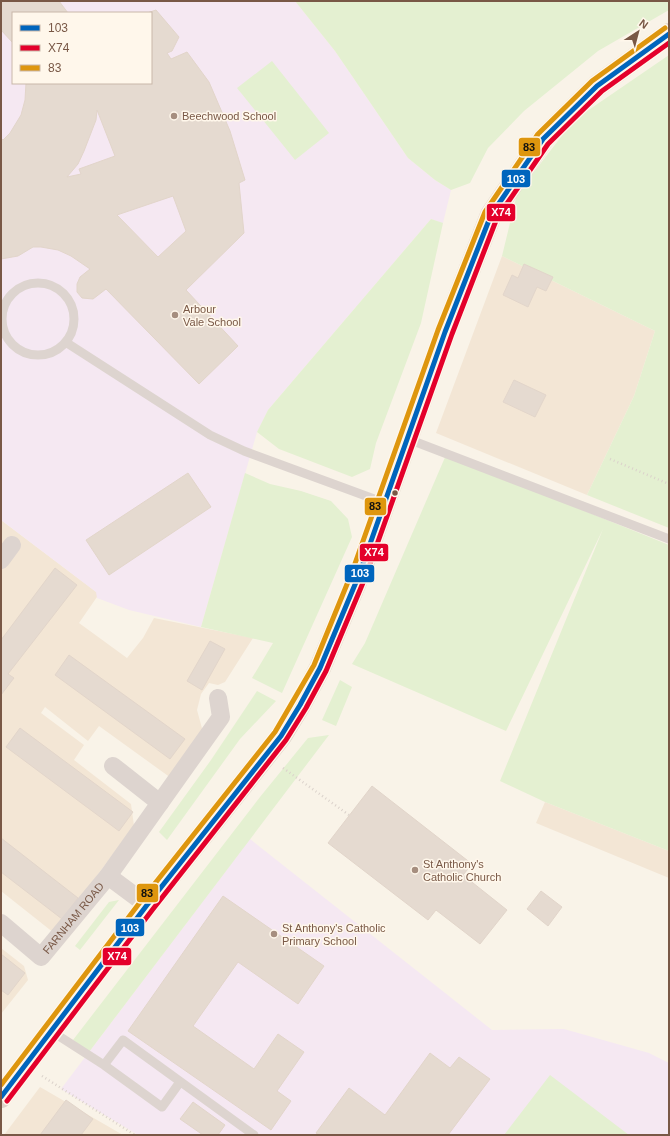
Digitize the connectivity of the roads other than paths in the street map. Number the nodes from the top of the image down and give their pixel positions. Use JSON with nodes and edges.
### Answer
{"nodes":[{"id":1,"x":669,"y":34,"type":"edge"},
{"id":2,"x":67,"y":343,"type":"junction"},
{"id":3,"x":408,"y":439,"type":"junction"},
{"id":4,"x":385,"y":504,"type":"junction"},
{"id":5,"x":669,"y":539,"type":"edge"},
{"id":6,"x":12,"y":545,"type":"dead end"},
{"id":7,"x":1,"y":560,"type":"edge"},
{"id":8,"x":218,"y":698,"type":"dead end"},
{"id":9,"x":113,"y":766,"type":"dead end"},
{"id":10,"x":160,"y":803,"type":"junction"},
{"id":11,"x":108,"y":876,"type":"junction"},
{"id":12,"x":147,"y":904,"type":"junction"},
{"id":13,"x":1,"y":923,"type":"edge"},
{"id":14,"x":51,"y":1031,"type":"junction"},
{"id":15,"x":104,"y":1065,"type":"junction"},
{"id":16,"x":180,"y":1082,"type":"junction"},
{"id":17,"x":1,"y":1097,"type":"edge"},
{"id":18,"x":254,"y":1135,"type":"edge"}],
"edges":[{"from":1,"to":3,"type":"main road"},
{"from":2,"to":2,"type":"lane"},
{"from":2,"to":4,"type":"lane"},
{"from":3,"to":4,"type":"main road"},
{"from":3,"to":5,"type":"lane"},
{"from":4,"to":12,"type":"main road"},
{"from":6,"to":7,"type":"street"},
{"from":8,"to":10,"type":"street","name":"FARNHAM ROAD"},
{"from":9,"to":10,"type":"street"},
{"from":10,"to":11,"type":"street","name":"FARNHAM ROAD"},
{"from":11,"to":12,"type":"street","name":"FARNHAM ROAD"},
{"from":11,"to":13,"type":"street","name":"FARNHAM ROAD"},
{"from":12,"to":14,"type":"main road"},
{"from":14,"to":15,"type":"lane"},
{"from":14,"to":17,"type":"main road"},
{"from":15,"to":16,"type":"lane"},
{"from":15,"to":16,"type":"lane"},
{"from":16,"to":18,"type":"lane"}]}
